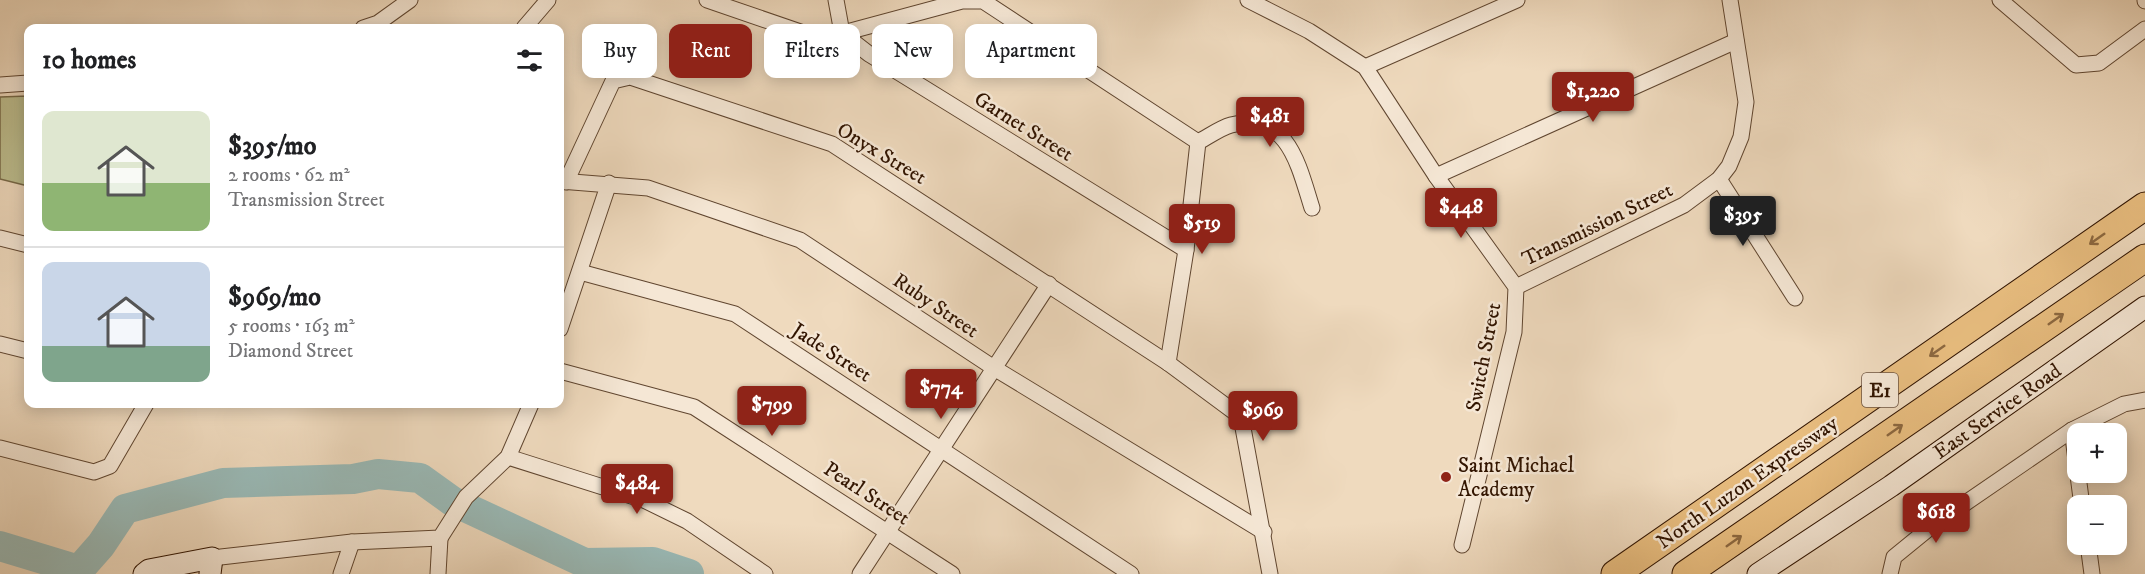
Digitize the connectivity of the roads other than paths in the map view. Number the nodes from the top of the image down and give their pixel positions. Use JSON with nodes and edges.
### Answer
{"nodes":[{"id":1,"x":410,"y":0,"type":"edge"},
{"id":2,"x":548,"y":0,"type":"edge"},
{"id":3,"x":707,"y":0,"type":"edge"},
{"id":4,"x":836,"y":0,"type":"edge"},
{"id":5,"x":1251,"y":0,"type":"edge"},
{"id":6,"x":1517,"y":0,"type":"edge"},
{"id":7,"x":1730,"y":0,"type":"edge"},
{"id":8,"x":2000,"y":0,"type":"edge"},
{"id":9,"x":380,"y":24,"type":"edge"},
{"id":10,"x":527,"y":24,"type":"edge"},
{"id":11,"x":777,"y":24,"type":"edge"},
{"id":12,"x":840,"y":24,"type":"edge"},
{"id":13,"x":860,"y":28,"type":"edge"},
{"id":14,"x":2145,"y":29,"type":"edge"},
{"id":15,"x":1736,"y":41,"type":"junction"},
{"id":16,"x":860,"y":46,"type":"edge"},
{"id":17,"x":1365,"y":68,"type":"junction"},
{"id":18,"x":24,"y":82,"type":"edge"},
{"id":19,"x":0,"y":85,"type":"edge"},
{"id":20,"x":1198,"y":142,"type":"junction"},
{"id":21,"x":1436,"y":176,"type":"junction"},
{"id":22,"x":564,"y":178,"type":"edge"},
{"id":23,"x":1719,"y":179,"type":"junction"},
{"id":24,"x":564,"y":182,"type":"edge"},
{"id":25,"x":609,"y":183,"type":"junction"},
{"id":26,"x":2145,"y":206,"type":"edge"},
{"id":27,"x":1312,"y":208,"type":"dead end"},
{"id":28,"x":0,"y":238,"type":"edge"},
{"id":29,"x":24,"y":245,"type":"edge"},
{"id":30,"x":1186,"y":250,"type":"junction"},
{"id":31,"x":2145,"y":258,"type":"edge"},
{"id":32,"x":580,"y":272,"type":"junction"},
{"id":33,"x":1049,"y":284,"type":"junction"},
{"id":34,"x":1516,"y":287,"type":"junction"},
{"id":35,"x":1795,"y":298,"type":"dead end"},
{"id":36,"x":2145,"y":307,"type":"edge"},
{"id":37,"x":564,"y":318,"type":"edge"},
{"id":38,"x":0,"y":344,"type":"edge"},
{"id":39,"x":24,"y":350,"type":"edge"},
{"id":40,"x":1168,"y":363,"type":"junction"},
{"id":41,"x":994,"y":368,"type":"junction"},
{"id":42,"x":564,"y":373,"type":"edge"},
{"id":43,"x":2145,"y":400,"type":"edge"},
{"id":44,"x":144,"y":408,"type":"edge"},
{"id":45,"x":529,"y":408,"type":"edge"},
{"id":46,"x":2086,"y":423,"type":"edge"},
{"id":47,"x":2067,"y":433,"type":"edge"},
{"id":48,"x":0,"y":448,"type":"edge"},
{"id":49,"x":942,"y":449,"type":"junction"},
{"id":50,"x":508,"y":457,"type":"junction"},
{"id":51,"x":889,"y":532,"type":"junction"},
{"id":52,"x":1264,"y":532,"type":"junction"},
{"id":53,"x":440,"y":538,"type":"junction"},
{"id":54,"x":352,"y":542,"type":"junction"},
{"id":55,"x":1462,"y":545,"type":"dead end"},
{"id":56,"x":2089,"y":555,"type":"edge"},
{"id":57,"x":211,"y":566,"type":"edge"},
{"id":58,"x":144,"y":574,"type":"edge"},
{"id":59,"x":341,"y":574,"type":"edge"},
{"id":60,"x":438,"y":574,"type":"edge"},
{"id":61,"x":765,"y":574,"type":"edge"},
{"id":62,"x":860,"y":574,"type":"edge"},
{"id":63,"x":952,"y":574,"type":"edge"},
{"id":64,"x":1131,"y":574,"type":"edge"},
{"id":65,"x":1270,"y":574,"type":"edge"},
{"id":66,"x":1615,"y":574,"type":"edge"},
{"id":67,"x":1686,"y":574,"type":"edge"},
{"id":68,"x":1758,"y":574,"type":"edge"},
{"id":69,"x":1890,"y":574,"type":"edge"},
{"id":70,"x":2092,"y":574,"type":"edge"}],
"edges":[{"from":1,"to":9,"type":"street"},
{"from":2,"to":10,"type":"street"},
{"from":3,"to":11,"type":"street"},
{"from":4,"to":12,"type":"street"},
{"from":5,"to":17,"type":"street","name":"Switch Street"},
{"from":6,"to":17,"type":"street"},
{"from":7,"to":15,"type":"street","name":"Transmission Street"},
{"from":8,"to":14,"type":"street"},
{"from":13,"to":20,"type":"street"},
{"from":15,"to":21,"type":"street"},
{"from":15,"to":23,"type":"street","name":"Transmission Street"},
{"from":16,"to":30,"type":"street","name":"Garnet Street"},
{"from":17,"to":21,"type":"street","name":"Switch Street"},
{"from":18,"to":19,"type":"street"},
{"from":20,"to":27,"type":"street"},
{"from":20,"to":30,"type":"street"},
{"from":21,"to":34,"type":"street","name":"Switch Street"},
{"from":22,"to":33,"type":"street","name":"Onyx Street"},
{"from":23,"to":34,"type":"street","name":"Transmission Street"},
{"from":23,"to":35,"type":"street"},
{"from":24,"to":25,"type":"street","name":"Ruby Street"},
{"from":25,"to":32,"type":"street"},
{"from":25,"to":41,"type":"street","name":"Ruby Street"},
{"from":26,"to":66,"type":"highway","name":"North Luzon Expressway","number":"E1","one_way":true},
{"from":28,"to":29,"type":"street"},
{"from":30,"to":40,"type":"street"},
{"from":67,"to":31,"type":"highway","name":"North Luzon Expressway","number":"E1","one_way":true},
{"from":32,"to":37,"type":"street"},
{"from":32,"to":49,"type":"street","name":"Jade Street"},
{"from":33,"to":40,"type":"street","name":"Onyx Street"},
{"from":33,"to":41,"type":"street"},
{"from":34,"to":55,"type":"street","name":"Switch Street"},
{"from":36,"to":68,"type":"main road","name":"East Service Road"},
{"from":38,"to":39,"type":"street"},
{"from":40,"to":52,"type":"street","name":"Onyx Street"},
{"from":41,"to":49,"type":"street"},
{"from":41,"to":52,"type":"street","name":"Ruby Street"},
{"from":42,"to":51,"type":"street","name":"Pearl Street"},
{"from":43,"to":46,"type":"street"},
{"from":44,"to":48,"type":"street"},
{"from":45,"to":50,"type":"street"},
{"from":47,"to":69,"type":"street"},
{"from":49,"to":51,"type":"street"},
{"from":49,"to":64,"type":"street","name":"Jade Street"},
{"from":50,"to":53,"type":"street"},
{"from":50,"to":61,"type":"street"},
{"from":51,"to":62,"type":"street"},
{"from":51,"to":63,"type":"street","name":"Pearl Street"},
{"from":52,"to":65,"type":"street","name":"Onyx Street"},
{"from":53,"to":54,"type":"street"},
{"from":53,"to":60,"type":"street"},
{"from":54,"to":57,"type":"street"},
{"from":54,"to":59,"type":"street"},
{"from":56,"to":70,"type":"street"},
{"from":57,"to":58,"type":"main road"}]}
